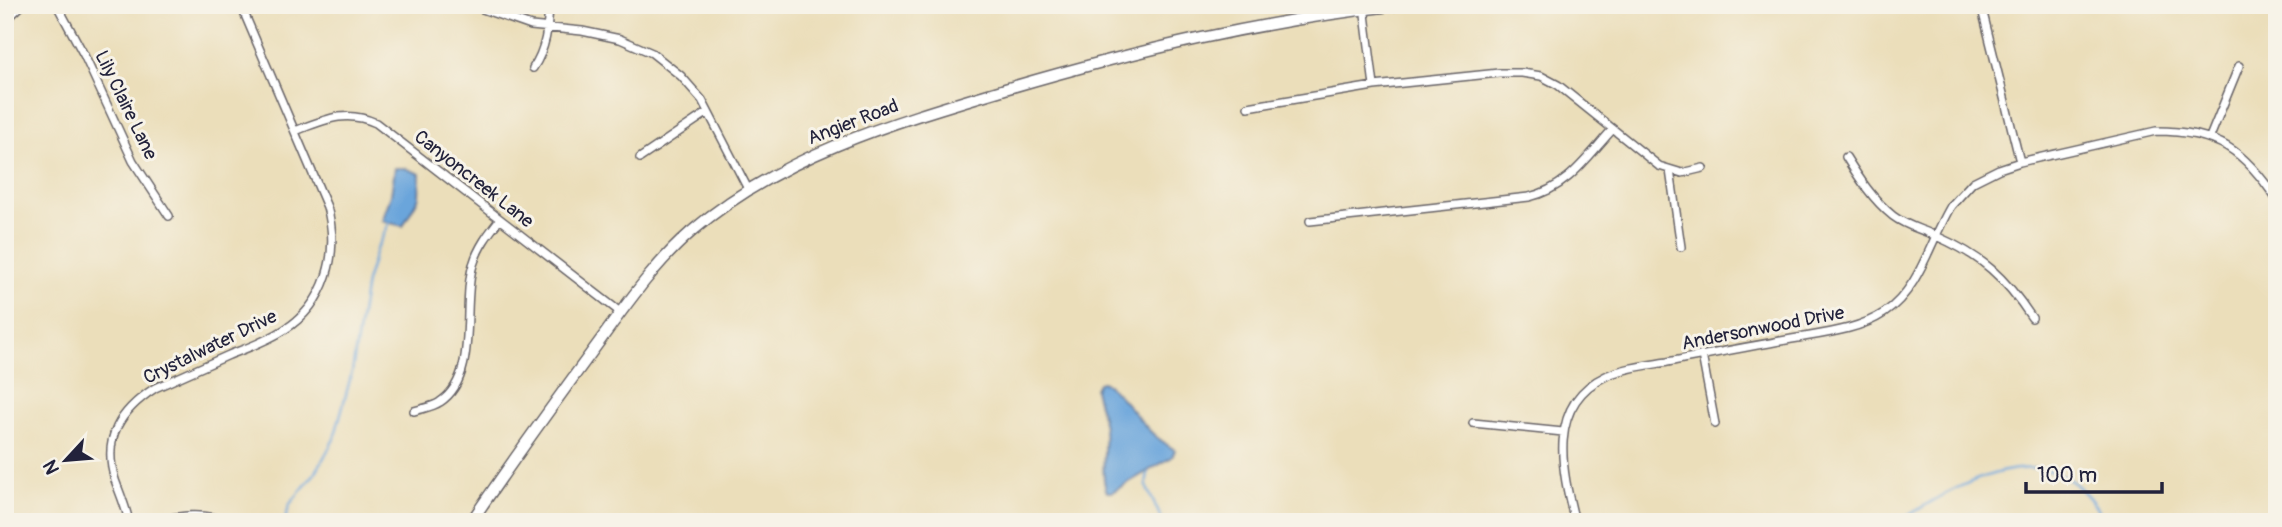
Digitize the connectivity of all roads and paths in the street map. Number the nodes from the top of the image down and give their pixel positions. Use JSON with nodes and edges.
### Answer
{"nodes":[{"id":1,"x":22,"y":5,"type":"edge"},
{"id":2,"x":57,"y":5,"type":"edge"},
{"id":3,"x":471,"y":5,"type":"edge"},
{"id":4,"x":549,"y":5,"type":"edge"},
{"id":5,"x":1399,"y":5,"type":"edge"},
{"id":6,"x":1981,"y":5,"type":"edge"},
{"id":7,"x":1364,"y":7,"type":"edge"},
{"id":8,"x":242,"y":8,"type":"dead end"},
{"id":9,"x":5,"y":21,"type":"edge"},
{"id":10,"x":547,"y":28,"type":"junction"},
{"id":11,"x":2239,"y":66,"type":"dead end"},
{"id":12,"x":533,"y":68,"type":"dead end"},
{"id":13,"x":1374,"y":86,"type":"junction"},
{"id":14,"x":1248,"y":107,"type":"dead end"},
{"id":15,"x":708,"y":112,"type":"junction"},
{"id":16,"x":1613,"y":129,"type":"junction"},
{"id":17,"x":295,"y":131,"type":"junction"},
{"id":18,"x":2210,"y":137,"type":"junction"},
{"id":19,"x":1846,"y":157,"type":"dead end"},
{"id":20,"x":640,"y":158,"type":"dead end"},
{"id":21,"x":2020,"y":162,"type":"junction"},
{"id":22,"x":1703,"y":168,"type":"dead end"},
{"id":23,"x":1671,"y":170,"type":"junction"},
{"id":24,"x":749,"y":191,"type":"junction"},
{"id":25,"x":2277,"y":200,"type":"edge"},
{"id":26,"x":169,"y":216,"type":"dead end"},
{"id":27,"x":500,"y":219,"type":"junction"},
{"id":28,"x":1310,"y":221,"type":"dead end"},
{"id":29,"x":1934,"y":234,"type":"junction"},
{"id":30,"x":1681,"y":247,"type":"dead end"},
{"id":31,"x":620,"y":312,"type":"junction"},
{"id":32,"x":2032,"y":318,"type":"dead end"},
{"id":33,"x":1702,"y":355,"type":"junction"},
{"id":34,"x":414,"y":411,"type":"dead end"},
{"id":35,"x":1473,"y":424,"type":"dead end"},
{"id":36,"x":1716,"y":424,"type":"dead end"},
{"id":37,"x":1563,"y":432,"type":"junction"},
{"id":38,"x":129,"y":522,"type":"edge"},
{"id":39,"x":148,"y":522,"type":"edge"},
{"id":40,"x":229,"y":522,"type":"edge"},
{"id":41,"x":471,"y":522,"type":"edge"},
{"id":42,"x":1575,"y":522,"type":"edge"}],
"edges":[{"from":1,"to":9,"type":"street"},
{"from":2,"to":26,"type":"street","name":"Lily Claire Lane"},
{"from":3,"to":10,"type":"street"},
{"from":4,"to":10,"type":"street"},
{"from":5,"to":7,"type":"street","name":"Angier Road"},
{"from":6,"to":21,"type":"street"},
{"from":7,"to":13,"type":"street"},
{"from":7,"to":24,"type":"street","name":"Angier Road"},
{"from":8,"to":17,"type":"street","name":"Crystalwater Drive"},
{"from":10,"to":12,"type":"street"},
{"from":10,"to":15,"type":"street"},
{"from":11,"to":18,"type":"street"},
{"from":13,"to":14,"type":"street"},
{"from":13,"to":16,"type":"street"},
{"from":15,"to":20,"type":"street"},
{"from":15,"to":24,"type":"street"},
{"from":16,"to":23,"type":"street"},
{"from":16,"to":28,"type":"street"},
{"from":17,"to":27,"type":"street","name":"Canyoncreek Lane"},
{"from":17,"to":38,"type":"street","name":"Crystalwater Drive"},
{"from":18,"to":21,"type":"street","name":"Andersonwood Drive"},
{"from":18,"to":25,"type":"street","name":"Andersonwood Drive"},
{"from":19,"to":29,"type":"street"},
{"from":21,"to":29,"type":"street","name":"Andersonwood Drive"},
{"from":22,"to":23,"type":"street"},
{"from":23,"to":30,"type":"street"},
{"from":24,"to":31,"type":"street","name":"Angier Road"},
{"from":27,"to":31,"type":"street","name":"Canyoncreek Lane"},
{"from":27,"to":34,"type":"street"},
{"from":29,"to":32,"type":"street"},
{"from":29,"to":33,"type":"street","name":"Andersonwood Drive"},
{"from":31,"to":41,"type":"street","name":"Angier Road"},
{"from":33,"to":36,"type":"street"},
{"from":33,"to":37,"type":"street","name":"Andersonwood Drive"},
{"from":35,"to":37,"type":"street"},
{"from":37,"to":42,"type":"street","name":"Andersonwood Drive"},
{"from":39,"to":40,"type":"street"}]}
